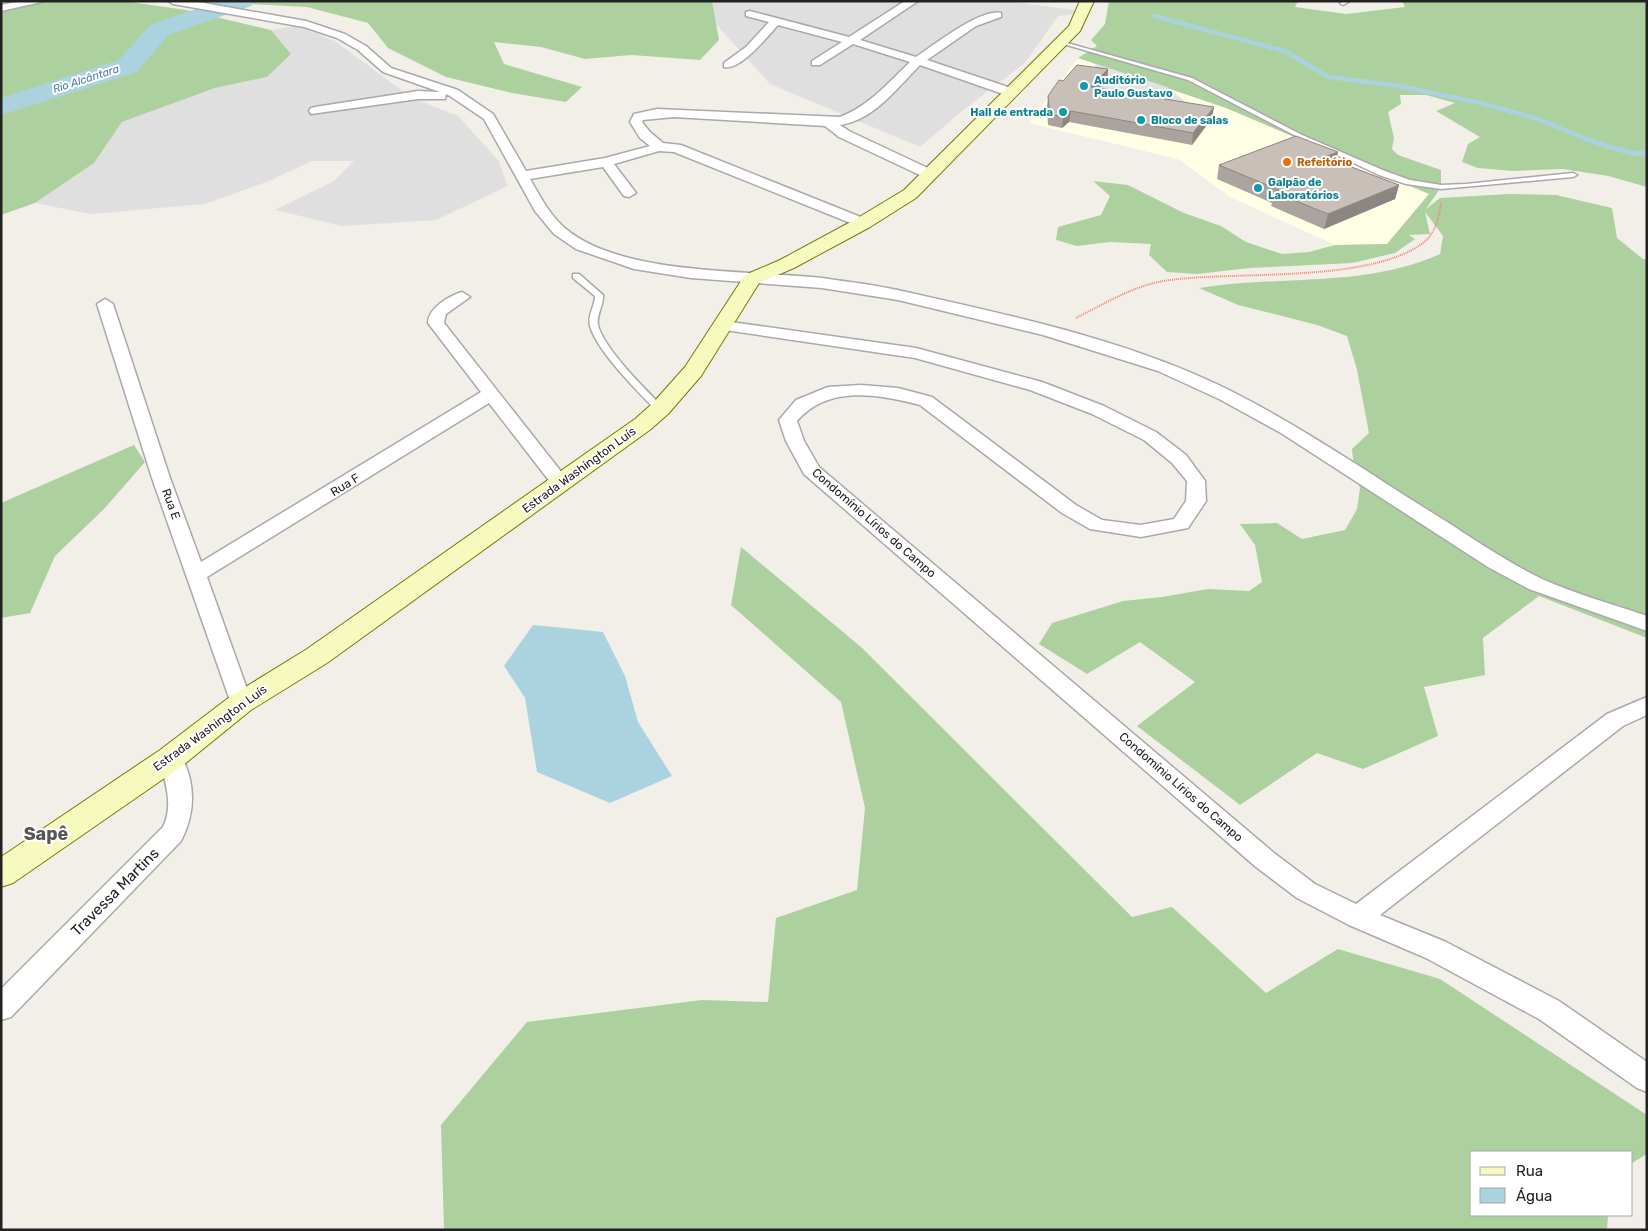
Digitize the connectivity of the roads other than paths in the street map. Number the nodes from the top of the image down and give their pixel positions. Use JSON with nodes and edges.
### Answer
{"nodes":[{"id":1,"x":41,"y":1,"type":"edge"},
{"id":2,"x":172,"y":1,"type":"edge"},
{"id":3,"x":913,"y":1,"type":"edge"},
{"id":4,"x":1087,"y":1,"type":"edge"},
{"id":5,"x":1,"y":8,"type":"edge"},
{"id":6,"x":750,"y":14,"type":"dead end"},
{"id":7,"x":996,"y":15,"type":"dead end"},
{"id":8,"x":774,"y":22,"type":"junction"},
{"id":9,"x":854,"y":40,"type":"junction"},
{"id":10,"x":1062,"y":42,"type":"junction"},
{"id":11,"x":919,"y":60,"type":"junction"},
{"id":12,"x":816,"y":63,"type":"dead end"},
{"id":13,"x":728,"y":65,"type":"dead end"},
{"id":14,"x":1010,"y":92,"type":"junction"},
{"id":15,"x":469,"y":101,"type":"junction"},
{"id":16,"x":315,"y":111,"type":"dead end"},
{"id":17,"x":828,"y":122,"type":"junction"},
{"id":18,"x":659,"y":148,"type":"junction"},
{"id":19,"x":606,"y":162,"type":"junction"},
{"id":20,"x":929,"y":174,"type":"junction"},
{"id":21,"x":1573,"y":175,"type":"dead end"},
{"id":22,"x":522,"y":176,"type":"junction"},
{"id":23,"x":630,"y":193,"type":"dead end"},
{"id":24,"x":863,"y":223,"type":"junction"},
{"id":25,"x":576,"y":276,"type":"dead end"},
{"id":26,"x":752,"y":279,"type":"junction"},
{"id":27,"x":462,"y":297,"type":"dead end"},
{"id":28,"x":105,"y":304,"type":"dead end"},
{"id":29,"x":724,"y":326,"type":"junction"},
{"id":30,"x":491,"y":394,"type":"junction"},
{"id":31,"x":660,"y":409,"type":"junction"},
{"id":32,"x":561,"y":483,"type":"junction"},
{"id":33,"x":197,"y":574,"type":"junction"},
{"id":34,"x":1647,"y":624,"type":"edge"},
{"id":35,"x":241,"y":703,"type":"junction"},
{"id":36,"x":1647,"y":705,"type":"edge"},
{"id":37,"x":171,"y":758,"type":"junction"},
{"id":38,"x":1,"y":874,"type":"edge"},
{"id":39,"x":1358,"y":917,"type":"junction"},
{"id":40,"x":1,"y":1008,"type":"edge"},
{"id":41,"x":1647,"y":1079,"type":"edge"}],
"edges":[{"from":1,"to":5,"type":"street"},
{"from":2,"to":15,"type":"street"},
{"from":3,"to":9,"type":"street"},
{"from":4,"to":10,"type":"street"},
{"from":6,"to":8,"type":"street"},
{"from":7,"to":11,"type":"street"},
{"from":8,"to":9,"type":"street"},
{"from":8,"to":13,"type":"street"},
{"from":9,"to":11,"type":"street"},
{"from":9,"to":12,"type":"street"},
{"from":10,"to":14,"type":"street"},
{"from":10,"to":21,"type":"lane"},
{"from":11,"to":14,"type":"street"},
{"from":11,"to":17,"type":"street"},
{"from":14,"to":20,"type":"street"},
{"from":15,"to":16,"type":"street"},
{"from":15,"to":22,"type":"street"},
{"from":17,"to":18,"type":"street"},
{"from":17,"to":20,"type":"street"},
{"from":18,"to":19,"type":"street"},
{"from":18,"to":24,"type":"street"},
{"from":19,"to":22,"type":"street"},
{"from":19,"to":23,"type":"street"},
{"from":20,"to":24,"type":"street"},
{"from":22,"to":26,"type":"street"},
{"from":24,"to":26,"type":"street"},
{"from":25,"to":31,"type":"lane"},
{"from":26,"to":29,"type":"street","name":"Estrada Washington Luís"},
{"from":26,"to":34,"type":"street"},
{"from":27,"to":30,"type":"street"},
{"from":28,"to":33,"type":"street","name":"Rua E"},
{"from":29,"to":31,"type":"street","name":"Estrada Washington Luís"},
{"from":29,"to":39,"type":"street","name":"Condomínio Lírios do Campo"},
{"from":30,"to":32,"type":"street"},
{"from":30,"to":33,"type":"street","name":"Rua F"},
{"from":31,"to":32,"type":"street","name":"Estrada Washington Luís"},
{"from":32,"to":35,"type":"street","name":"Estrada Washington Luís"},
{"from":33,"to":35,"type":"street","name":"Rua E"},
{"from":35,"to":37,"type":"street","name":"Estrada Washington Luís"},
{"from":36,"to":39,"type":"street"},
{"from":37,"to":38,"type":"street","name":"Estrada Washington Luís"},
{"from":37,"to":40,"type":"street","name":"Travessa Martins"},
{"from":39,"to":41,"type":"street","name":"Condomínio Lírios do Campo"}]}
